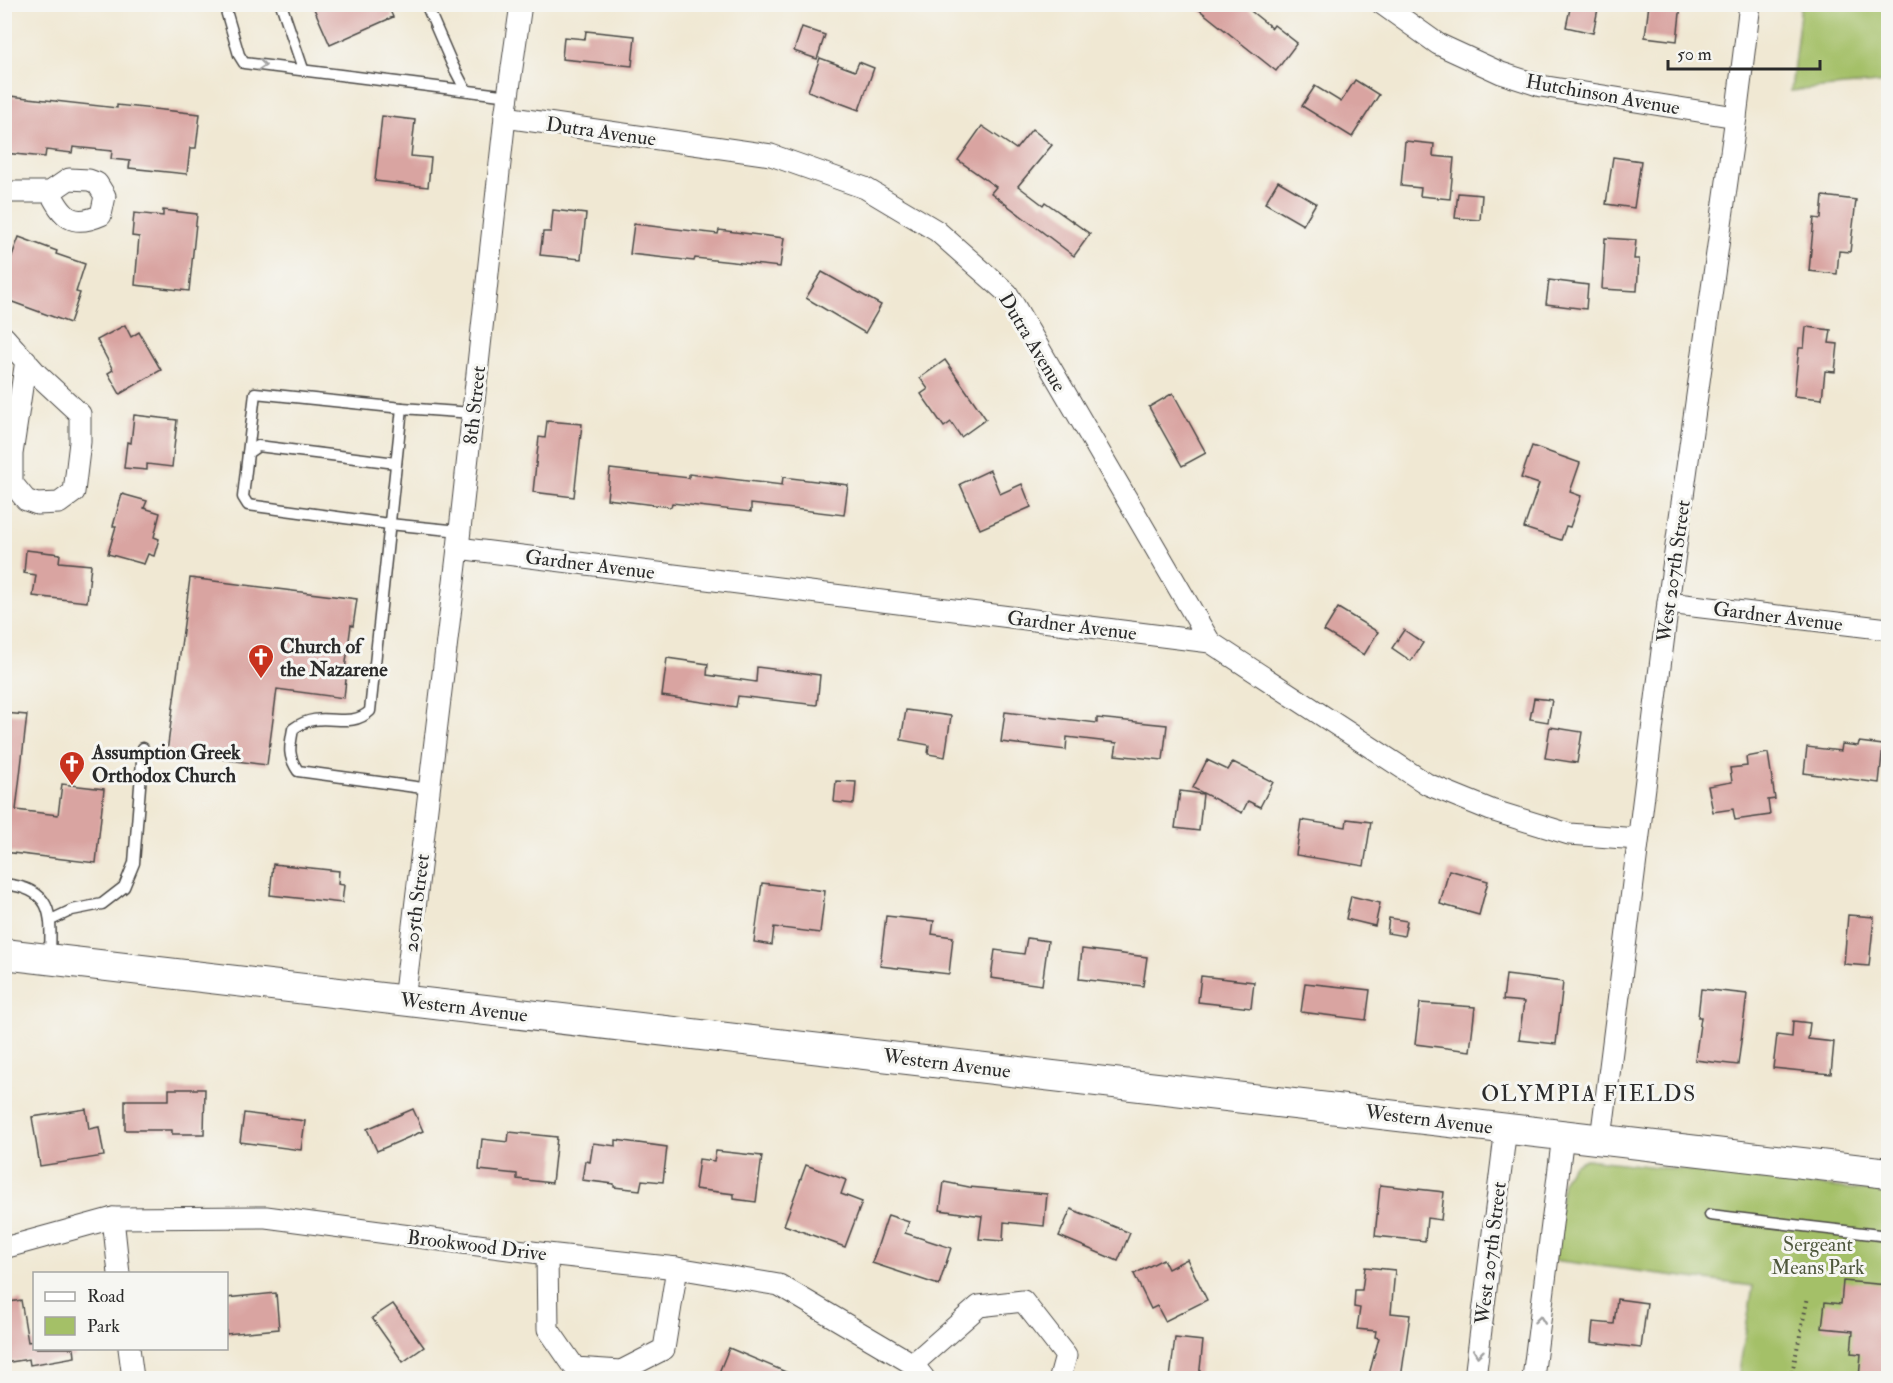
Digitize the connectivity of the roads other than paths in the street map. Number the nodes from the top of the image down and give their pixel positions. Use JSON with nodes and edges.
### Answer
{"nodes":[{"id":1,"x":224,"y":4,"type":"edge"},
{"id":2,"x":281,"y":4,"type":"edge"},
{"id":3,"x":426,"y":4,"type":"edge"},
{"id":4,"x":521,"y":4,"type":"edge"},
{"id":5,"x":1382,"y":4,"type":"edge"},
{"id":6,"x":1750,"y":4,"type":"edge"},
{"id":7,"x":303,"y":69,"type":"junction"},
{"id":8,"x":465,"y":89,"type":"junction"},
{"id":9,"x":509,"y":96,"type":"junction"},
{"id":10,"x":505,"y":117,"type":"junction"},
{"id":11,"x":1736,"y":117,"type":"junction"},
{"id":12,"x":4,"y":192,"type":"edge"},
{"id":13,"x":50,"y":192,"type":"dead end"},
{"id":14,"x":4,"y":337,"type":"edge"},
{"id":15,"x":26,"y":360,"type":"junction"},
{"id":16,"x":402,"y":408,"type":"junction"},
{"id":17,"x":473,"y":412,"type":"junction"},
{"id":18,"x":248,"y":453,"type":"junction"},
{"id":19,"x":396,"y":463,"type":"junction"},
{"id":20,"x":389,"y":524,"type":"junction"},
{"id":21,"x":459,"y":540,"type":"junction"},
{"id":22,"x":1668,"y":603,"type":"junction"},
{"id":23,"x":1888,"y":629,"type":"edge"},
{"id":24,"x":1210,"y":642,"type":"junction"},
{"id":25,"x":143,"y":748,"type":"dead end"},
{"id":26,"x":429,"y":797,"type":"junction"},
{"id":27,"x":1638,"y":839,"type":"junction"},
{"id":28,"x":4,"y":884,"type":"edge"},
{"id":29,"x":51,"y":920,"type":"junction"},
{"id":30,"x":4,"y":954,"type":"edge"},
{"id":31,"x":50,"y":959,"type":"junction"},
{"id":32,"x":404,"y":1000,"type":"junction"},
{"id":33,"x":1506,"y":1128,"type":"junction"},
{"id":34,"x":1563,"y":1135,"type":"junction"},
{"id":35,"x":1601,"y":1139,"type":"junction"},
{"id":36,"x":1888,"y":1173,"type":"edge"},
{"id":37,"x":1710,"y":1215,"type":"dead end"},
{"id":38,"x":113,"y":1218,"type":"junction"},
{"id":39,"x":1888,"y":1236,"type":"edge"},
{"id":40,"x":4,"y":1248,"type":"edge"},
{"id":41,"x":547,"y":1254,"type":"junction"},
{"id":42,"x":677,"y":1268,"type":"junction"},
{"id":43,"x":120,"y":1272,"type":"edge"},
{"id":44,"x":129,"y":1350,"type":"edge"},
{"id":45,"x":918,"y":1371,"type":"edge"},
{"id":46,"x":133,"y":1378,"type":"edge"},
{"id":47,"x":1060,"y":1378,"type":"edge"},
{"id":48,"x":1474,"y":1378,"type":"edge"},
{"id":49,"x":1533,"y":1378,"type":"edge"}],
"edges":[{"from":1,"to":7,"type":"lane","one_way":true},
{"from":2,"to":7,"type":"lane"},
{"from":3,"to":8,"type":"lane"},
{"from":4,"to":9,"type":"street","name":"8th Street"},
{"from":5,"to":11,"type":"street","name":"Hutchinson Avenue"},
{"from":6,"to":11,"type":"street","name":"West 207th Street"},
{"from":7,"to":8,"type":"lane"},
{"from":8,"to":9,"type":"lane"},
{"from":9,"to":10,"type":"street","name":"8th Street"},
{"from":10,"to":17,"type":"street","name":"8th Street"},
{"from":10,"to":24,"type":"street","name":"Dutra Avenue"},
{"from":11,"to":22,"type":"street","name":"West 207th Street"},
{"from":12,"to":13,"type":"street"},
{"from":14,"to":15,"type":"street"},
{"from":15,"to":15,"type":"street"},
{"from":16,"to":17,"type":"lane"},
{"from":16,"to":18,"type":"lane"},
{"from":16,"to":19,"type":"lane"},
{"from":17,"to":21,"type":"street","name":"8th Street"},
{"from":18,"to":19,"type":"lane"},
{"from":18,"to":20,"type":"lane"},
{"from":19,"to":20,"type":"lane"},
{"from":20,"to":21,"type":"lane"},
{"from":20,"to":26,"type":"lane"},
{"from":21,"to":24,"type":"street","name":"Gardner Avenue"},
{"from":21,"to":26,"type":"street","name":"8th Street"},
{"from":22,"to":23,"type":"street","name":"Gardner Avenue"},
{"from":22,"to":27,"type":"street","name":"West 207th Street"},
{"from":24,"to":27,"type":"street","name":"Gardner Avenue"},
{"from":25,"to":29,"type":"lane"},
{"from":26,"to":32,"type":"street","name":"205th Street"},
{"from":27,"to":35,"type":"street","name":"West 207th Street"},
{"from":28,"to":29,"type":"lane"},
{"from":29,"to":31,"type":"lane"},
{"from":30,"to":31,"type":"main road","name":"Western Avenue"},
{"from":31,"to":32,"type":"main road","name":"Western Avenue"},
{"from":32,"to":33,"type":"main road","name":"Western Avenue"},
{"from":33,"to":34,"type":"main road","name":"Western Avenue"},
{"from":33,"to":48,"type":"street","name":"West 207th Street","one_way":true},
{"from":34,"to":35,"type":"main road","name":"Western Avenue"},
{"from":49,"to":34,"type":"street","one_way":true},
{"from":35,"to":36,"type":"main road","name":"Western Avenue"},
{"from":37,"to":39,"type":"lane"},
{"from":38,"to":40,"type":"street","name":"Brookwood Drive"},
{"from":38,"to":41,"type":"street","name":"Brookwood Drive"},
{"from":38,"to":43,"type":"street"},
{"from":41,"to":42,"type":"street","name":"Brookwood Drive"},
{"from":41,"to":42,"type":"street"},
{"from":42,"to":45,"type":"street","name":"Brookwood Drive"},
{"from":44,"to":46,"type":"street"},
{"from":45,"to":47,"type":"street"}]}
